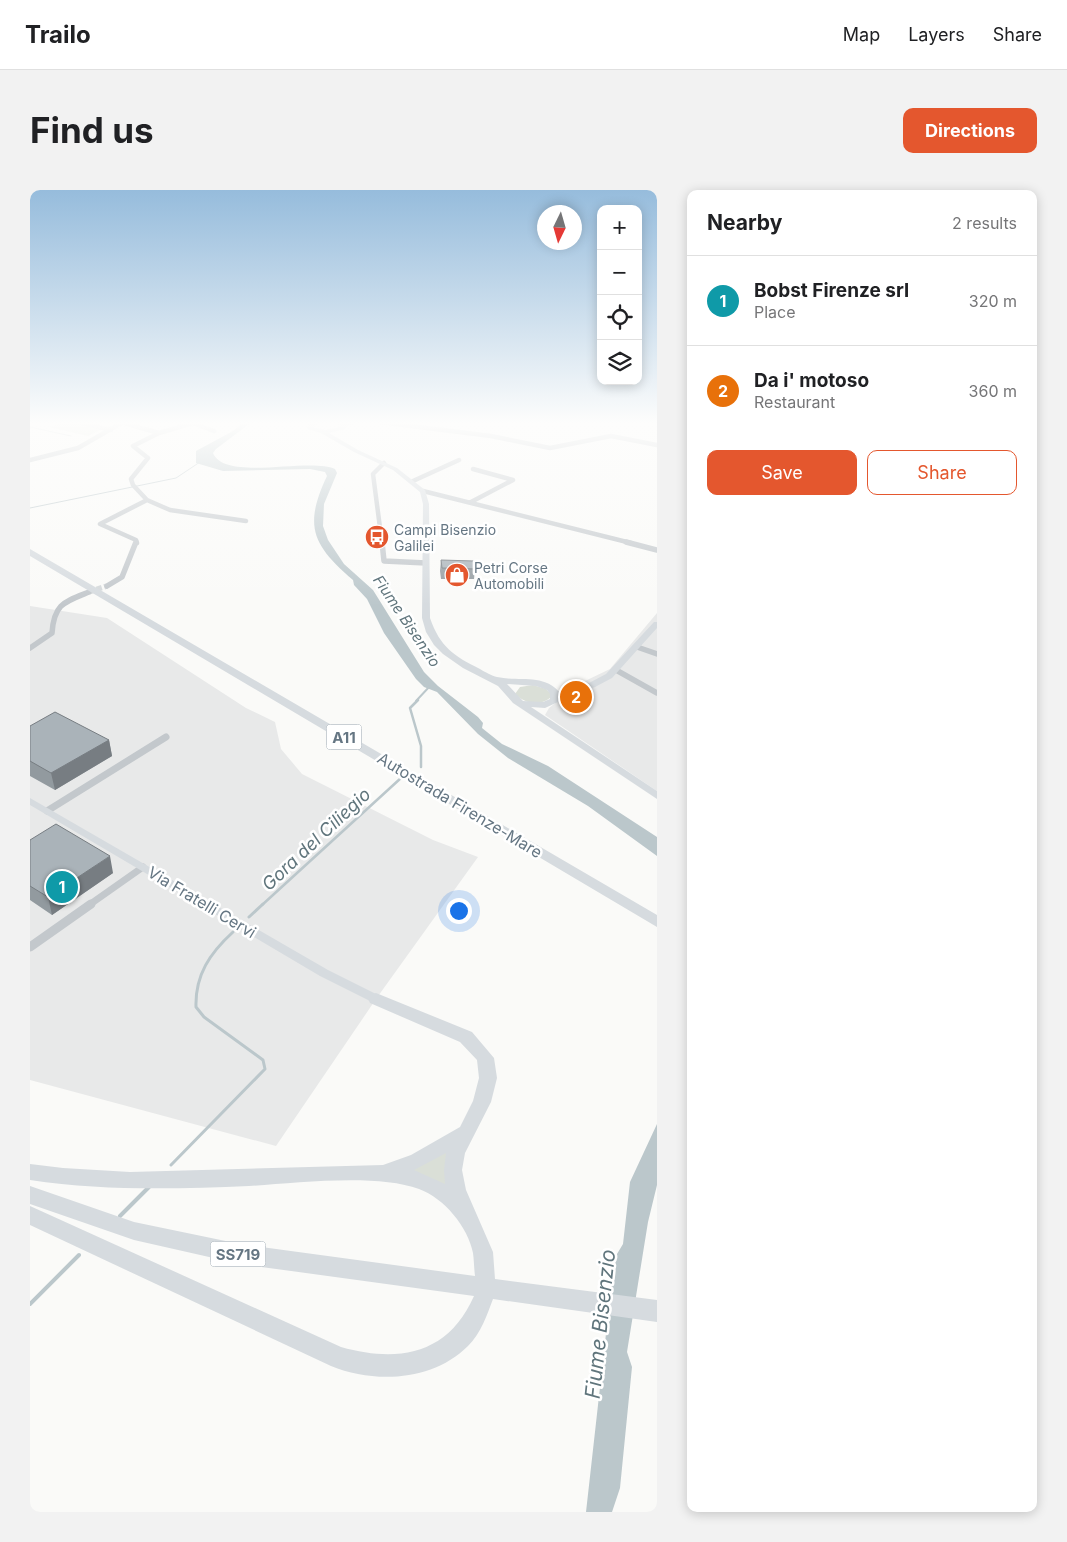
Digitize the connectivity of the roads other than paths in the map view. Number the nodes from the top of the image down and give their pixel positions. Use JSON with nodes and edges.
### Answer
{"nodes":[{"id":1,"x":133,"y":483,"type":"edge"},
{"id":2,"x":374,"y":483,"type":"edge"},
{"id":3,"x":414,"y":483,"type":"edge"},
{"id":4,"x":508,"y":483,"type":"edge"},
{"id":5,"x":423,"y":491,"type":"junction"},
{"id":6,"x":147,"y":500,"type":"junction"},
{"id":7,"x":471,"y":502,"type":"junction"},
{"id":8,"x":246,"y":521,"type":"dead end"},
{"id":9,"x":30,"y":546,"type":"edge"},
{"id":10,"x":657,"y":550,"type":"edge"},
{"id":11,"x":30,"y":552,"type":"edge"},
{"id":12,"x":426,"y":563,"type":"junction"},
{"id":13,"x":108,"y":586,"type":"tunnel mouth"},
{"id":14,"x":89,"y":592,"type":"tunnel mouth"},
{"id":15,"x":657,"y":624,"type":"edge"},
{"id":16,"x":637,"y":647,"type":"junction"},
{"id":17,"x":30,"y":648,"type":"edge"},
{"id":18,"x":657,"y":654,"type":"edge"},
{"id":19,"x":616,"y":670,"type":"junction"},
{"id":20,"x":477,"y":673,"type":"junction"},
{"id":21,"x":519,"y":684,"type":"junction"},
{"id":22,"x":549,"y":687,"type":"junction"},
{"id":23,"x":578,"y":689,"type":"junction"},
{"id":24,"x":510,"y":691,"type":"junction"},
{"id":25,"x":657,"y":693,"type":"edge"},
{"id":26,"x":556,"y":697,"type":"junction"},
{"id":27,"x":522,"y":704,"type":"junction"},
{"id":28,"x":545,"y":705,"type":"junction"},
{"id":29,"x":545,"y":720,"type":"junction"},
{"id":30,"x":166,"y":737,"type":"dead end"},
{"id":31,"x":657,"y":796,"type":"edge"},
{"id":32,"x":30,"y":801,"type":"edge"},
{"id":33,"x":47,"y":811,"type":"junction"},
{"id":34,"x":143,"y":867,"type":"junction"},
{"id":35,"x":657,"y":912,"type":"edge"},
{"id":36,"x":657,"y":922,"type":"edge"},
{"id":37,"x":30,"y":947,"type":"edge"},
{"id":38,"x":376,"y":999,"type":"joint"},
{"id":39,"x":464,"y":1133,"type":"junction"},
{"id":40,"x":30,"y":1172,"type":"edge"},
{"id":41,"x":381,"y":1173,"type":"junction"},
{"id":42,"x":30,"y":1195,"type":"edge"},
{"id":43,"x":30,"y":1215,"type":"edge"},
{"id":44,"x":471,"y":1222,"type":"junction"},
{"id":45,"x":486,"y":1277,"type":"dead end"},
{"id":46,"x":483,"y":1299,"type":"dead end"},
{"id":47,"x":657,"y":1311,"type":"edge"}],
"edges":[{"from":1,"to":6,"type":"street"},
{"from":2,"to":12,"type":"street"},
{"from":3,"to":5,"type":"main road"},
{"from":4,"to":7,"type":"street"},
{"from":5,"to":7,"type":"street"},
{"from":5,"to":12,"type":"main road"},
{"from":6,"to":8,"type":"street"},
{"from":6,"to":13,"type":"street"},
{"from":7,"to":10,"type":"street"},
{"from":9,"to":35,"type":"highway","name":"Autostrada Firenze-Mare","number":"A11"},
{"from":11,"to":36,"type":"highway","name":"Autostrada Firenze-Mare","number":"A11"},
{"from":12,"to":20,"type":"main road"},
{"from":14,"to":17,"type":"street"},
{"from":15,"to":16,"type":"street"},
{"from":16,"to":18,"type":"street"},
{"from":16,"to":19,"type":"street"},
{"from":19,"to":23,"type":"street"},
{"from":19,"to":25,"type":"street"},
{"from":20,"to":21,"type":"main road"},
{"from":20,"to":24,"type":"main road"},
{"from":21,"to":22,"type":"main road"},
{"from":21,"to":24,"type":"main road"},
{"from":22,"to":23,"type":"street"},
{"from":22,"to":26,"type":"main road"},
{"from":23,"to":26,"type":"street"},
{"from":24,"to":27,"type":"main road"},
{"from":26,"to":28,"type":"main road"},
{"from":27,"to":28,"type":"main road"},
{"from":27,"to":29,"type":"main road"},
{"from":28,"to":29,"type":"main road"},
{"from":29,"to":31,"type":"main road"},
{"from":30,"to":33,"type":"street"},
{"from":32,"to":33,"type":"street","name":"Via Fratelli Cervi"},
{"from":33,"to":34,"type":"street","name":"Via Fratelli Cervi"},
{"from":34,"to":37,"type":"street"},
{"from":34,"to":38,"type":"street","name":"Via Fratelli Cervi"},
{"from":38,"to":39,"type":"highway"},
{"from":39,"to":41,"type":"highway"},
{"from":39,"to":44,"type":"highway"},
{"from":40,"to":41,"type":"highway"},
{"from":41,"to":44,"type":"highway"},
{"from":42,"to":47,"type":"highway","number":"SS719"},
{"from":43,"to":46,"type":"highway"},
{"from":44,"to":45,"type":"highway"}]}
